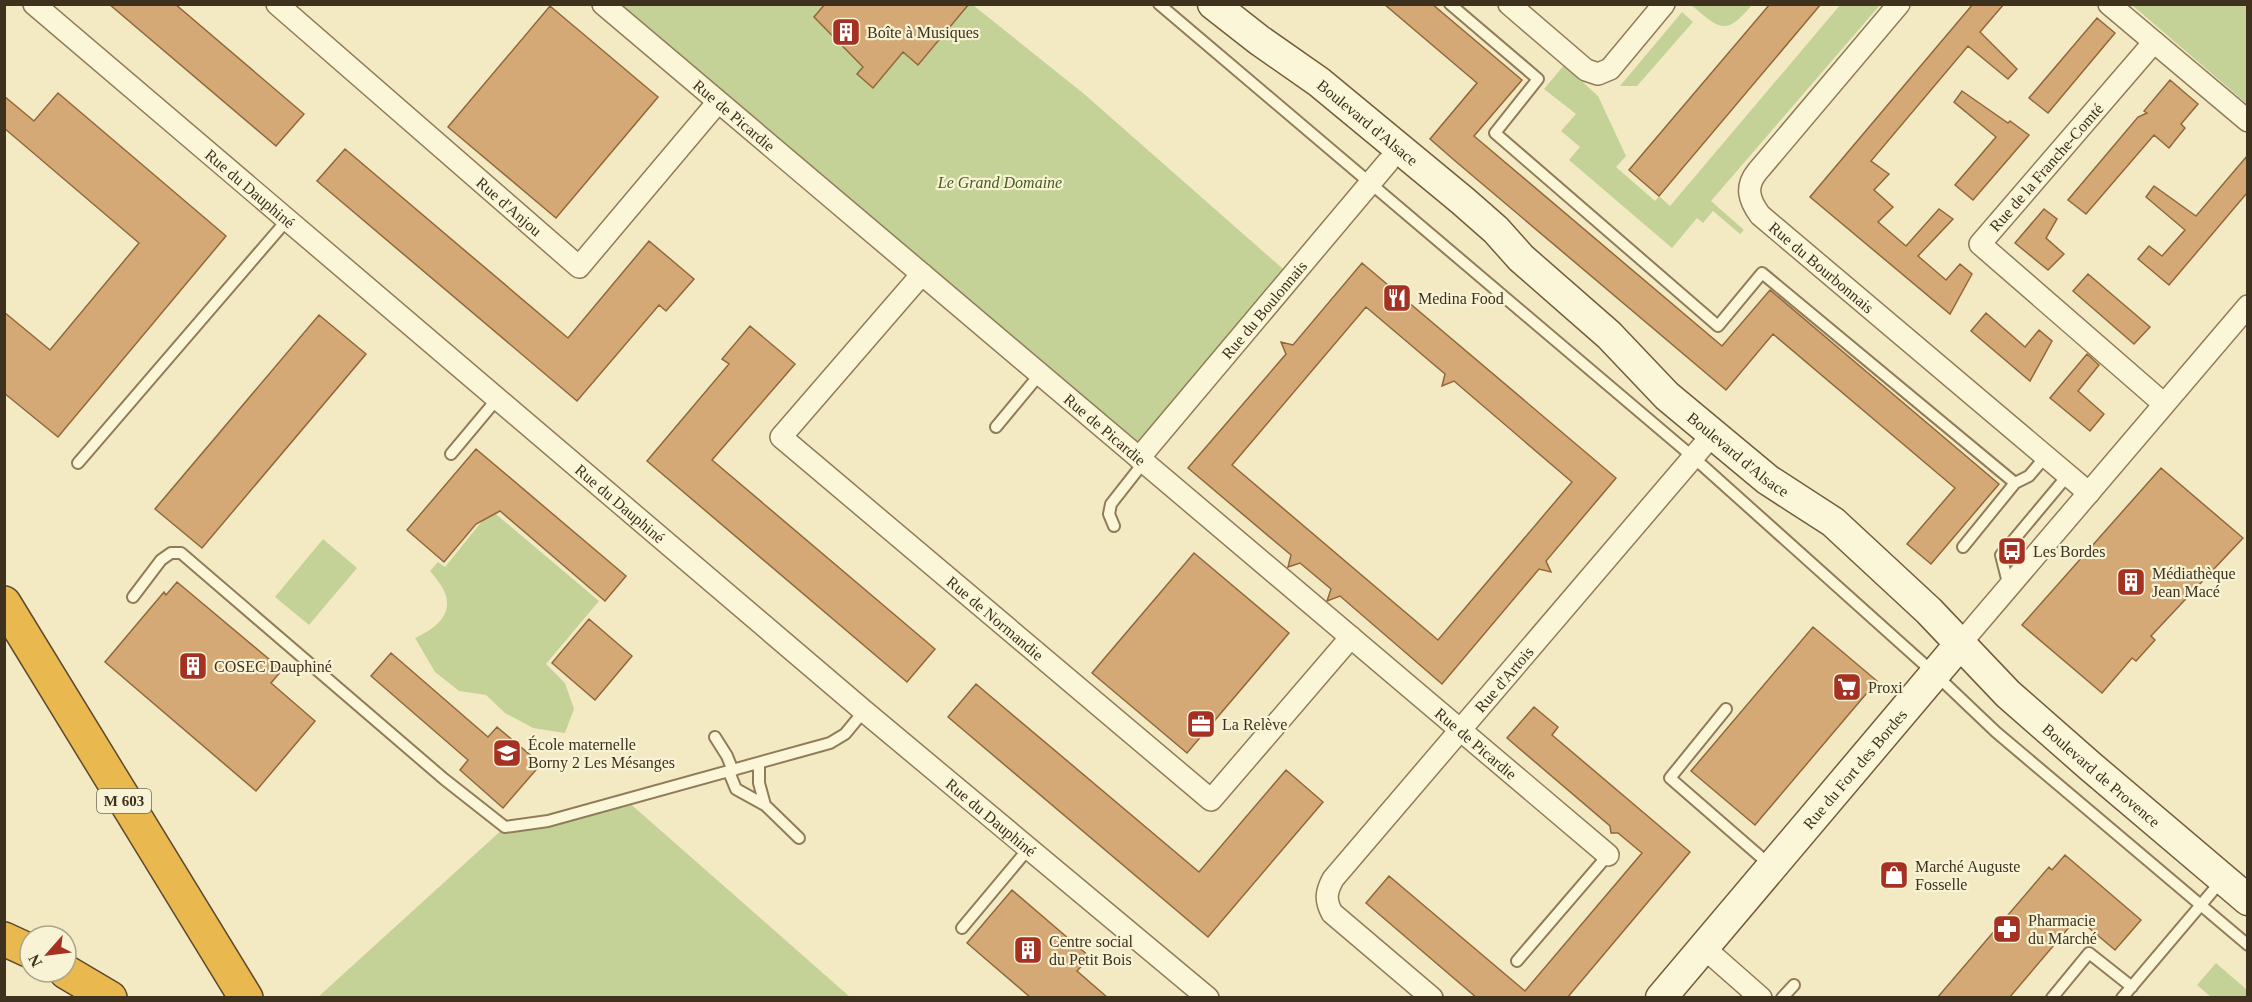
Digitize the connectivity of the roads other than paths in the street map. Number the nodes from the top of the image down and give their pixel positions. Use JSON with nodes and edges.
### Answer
{"nodes":[{"id":1,"x":34,"y":4,"type":"edge"},
{"id":2,"x":277,"y":4,"type":"edge"},
{"id":3,"x":603,"y":4,"type":"edge"},
{"id":4,"x":1159,"y":4,"type":"edge"},
{"id":5,"x":1213,"y":4,"type":"edge"},
{"id":6,"x":1450,"y":4,"type":"edge"},
{"id":7,"x":1509,"y":4,"type":"edge"},
{"id":8,"x":1664,"y":4,"type":"edge"},
{"id":9,"x":1899,"y":4,"type":"edge"},
{"id":10,"x":2109,"y":4,"type":"edge"},
{"id":11,"x":2154,"y":42,"type":"junction"},
{"id":12,"x":1292,"y":64,"type":"junction"},
{"id":13,"x":718,"y":102,"type":"junction"},
{"id":14,"x":2247,"y":121,"type":"edge"},
{"id":15,"x":1379,"y":172,"type":"junction"},
{"id":16,"x":287,"y":220,"type":"junction"},
{"id":17,"x":1521,"y":258,"type":"junction"},
{"id":18,"x":922,"y":274,"type":"junction"},
{"id":19,"x":2247,"y":306,"type":"edge"},
{"id":20,"x":1040,"y":374,"type":"junction"},
{"id":21,"x":497,"y":399,"type":"junction"},
{"id":22,"x":2164,"y":404,"type":"junction"},
{"id":23,"x":996,"y":427,"type":"dead end"},
{"id":24,"x":1713,"y":434,"type":"junction"},
{"id":25,"x":451,"y":454,"type":"dead end"},
{"id":26,"x":2046,"y":456,"type":"junction"},
{"id":27,"x":1693,"y":457,"type":"junction"},
{"id":28,"x":1142,"y":460,"type":"junction"},
{"id":29,"x":78,"y":464,"type":"dead end"},
{"id":30,"x":2068,"y":475,"type":"junction"},
{"id":31,"x":2015,"y":483,"type":"junction"},
{"id":32,"x":2089,"y":493,"type":"junction"},
{"id":33,"x":1114,"y":526,"type":"dead end"},
{"id":34,"x":1963,"y":547,"type":"dead end"},
{"id":35,"x":2009,"y":586,"type":"junction"},
{"id":36,"x":133,"y":597,"type":"dead end"},
{"id":37,"x":4,"y":603,"type":"edge"},
{"id":38,"x":1351,"y":637,"type":"junction"},
{"id":39,"x":1960,"y":644,"type":"junction"},
{"id":40,"x":1935,"y":674,"type":"junction"},
{"id":41,"x":1726,"y":710,"type":"dead end"},
{"id":42,"x":864,"y":711,"type":"junction"},
{"id":43,"x":1460,"y":730,"type":"junction"},
{"id":44,"x":715,"y":737,"type":"dead end"},
{"id":45,"x":759,"y":764,"type":"junction"},
{"id":46,"x":731,"y":771,"type":"junction"},
{"id":47,"x":765,"y":805,"type":"junction"},
{"id":48,"x":799,"y":837,"type":"dead end"},
{"id":49,"x":1029,"y":848,"type":"junction"},
{"id":50,"x":1608,"y":855,"type":"joint"},
{"id":51,"x":1772,"y":867,"type":"junction"},
{"id":52,"x":2222,"y":880,"type":"junction"},
{"id":53,"x":2247,"y":900,"type":"edge"},
{"id":54,"x":2201,"y":905,"type":"junction"},
{"id":55,"x":962,"y":928,"type":"dead end"},
{"id":56,"x":4,"y":939,"type":"edge"},
{"id":57,"x":18,"y":945,"type":"edge"},
{"id":58,"x":2247,"y":945,"type":"edge"},
{"id":59,"x":1703,"y":947,"type":"junction"},
{"id":60,"x":1517,"y":961,"type":"dead end"},
{"id":61,"x":78,"y":979,"type":"edge"},
{"id":62,"x":1794,"y":985,"type":"dead end"},
{"id":63,"x":2132,"y":987,"type":"junction"},
{"id":64,"x":110,"y":998,"type":"edge"},
{"id":65,"x":246,"y":998,"type":"edge"},
{"id":66,"x":1208,"y":998,"type":"edge"},
{"id":67,"x":1432,"y":998,"type":"edge"},
{"id":68,"x":1661,"y":998,"type":"edge"},
{"id":69,"x":1761,"y":998,"type":"edge"},
{"id":70,"x":1782,"y":998,"type":"edge"},
{"id":71,"x":2052,"y":998,"type":"edge"},
{"id":72,"x":2122,"y":998,"type":"edge"}],
"edges":[{"from":1,"to":16,"type":"street","name":"Rue du Dauphiné"},
{"from":2,"to":13,"type":"street","name":"Rue d'Anjou"},
{"from":3,"to":13,"type":"street","name":"Rue de Picardie"},
{"from":4,"to":15,"type":"lane"},
{"from":5,"to":12,"type":"street","name":"Boulevard d'Alsace"},
{"from":6,"to":31,"type":"lane"},
{"from":7,"to":8,"type":"street"},
{"from":9,"to":26,"type":"street","name":"Rue du Bourbonnais"},
{"from":10,"to":11,"type":"street"},
{"from":11,"to":14,"type":"street"},
{"from":11,"to":22,"type":"street","name":"Rue de la Franche-Comté"},
{"from":12,"to":15,"type":"street","name":"Boulevard d'Alsace"},
{"from":12,"to":17,"type":"street","name":"Boulevard d'Alsace"},
{"from":13,"to":18,"type":"street","name":"Rue de Picardie"},
{"from":15,"to":17,"type":"street","name":"Boulevard d'Alsace"},
{"from":15,"to":27,"type":"lane"},
{"from":15,"to":28,"type":"street","name":"Rue du Boulonnais"},
{"from":16,"to":21,"type":"street","name":"Rue du Dauphiné"},
{"from":16,"to":29,"type":"lane"},
{"from":17,"to":24,"type":"street","name":"Boulevard d'Alsace"},
{"from":18,"to":20,"type":"street","name":"Rue de Picardie"},
{"from":18,"to":38,"type":"street","name":"Rue de Normandie"},
{"from":19,"to":22,"type":"street","name":"Rue du Fort des Bordes"},
{"from":20,"to":23,"type":"lane"},
{"from":20,"to":28,"type":"street","name":"Rue de Picardie"},
{"from":21,"to":25,"type":"lane"},
{"from":21,"to":42,"type":"street","name":"Rue du Dauphiné"},
{"from":22,"to":32,"type":"street","name":"Rue du Fort des Bordes"},
{"from":24,"to":27,"type":"street","name":"Rue d'Artois"},
{"from":24,"to":39,"type":"street","name":"Boulevard d'Alsace"},
{"from":26,"to":30,"type":"street","name":"Rue du Bourbonnais"},
{"from":26,"to":31,"type":"lane"},
{"from":27,"to":40,"type":"lane"},
{"from":27,"to":43,"type":"street","name":"Rue d'Artois"},
{"from":28,"to":33,"type":"lane"},
{"from":28,"to":38,"type":"street","name":"Rue de Picardie"},
{"from":30,"to":32,"type":"street","name":"Rue du Bourbonnais"},
{"from":30,"to":35,"type":"lane"},
{"from":31,"to":34,"type":"lane"},
{"from":32,"to":35,"type":"street","name":"Rue du Fort des Bordes"},
{"from":35,"to":39,"type":"street","name":"Rue du Fort des Bordes"},
{"from":36,"to":46,"type":"lane"},
{"from":37,"to":65,"type":"highway","number":"M 603"},
{"from":38,"to":43,"type":"street","name":"Rue de Picardie"},
{"from":39,"to":40,"type":"street","name":"Rue du Fort des Bordes"},
{"from":39,"to":52,"type":"street","name":"Boulevard de Provence"},
{"from":40,"to":51,"type":"street","name":"Rue du Fort des Bordes"},
{"from":40,"to":54,"type":"lane"},
{"from":41,"to":51,"type":"lane"},
{"from":42,"to":45,"type":"lane"},
{"from":42,"to":49,"type":"street","name":"Rue du Dauphiné"},
{"from":43,"to":50,"type":"street","name":"Rue de Picardie"},
{"from":43,"to":67,"type":"street","name":"Rue d'Artois"},
{"from":44,"to":46,"type":"lane"},
{"from":45,"to":46,"type":"lane"},
{"from":45,"to":47,"type":"lane"},
{"from":46,"to":47,"type":"lane"},
{"from":47,"to":48,"type":"lane"},
{"from":49,"to":55,"type":"lane"},
{"from":49,"to":66,"type":"street","name":"Rue du Dauphiné"},
{"from":50,"to":60,"type":"lane"},
{"from":51,"to":59,"type":"street","name":"Rue du Fort des Bordes"},
{"from":52,"to":53,"type":"street","name":"Boulevard de Provence"},
{"from":52,"to":54,"type":"lane"},
{"from":54,"to":58,"type":"lane"},
{"from":54,"to":63,"type":"lane"},
{"from":56,"to":57,"type":"highway"},
{"from":59,"to":68,"type":"street","name":"Rue du Fort des Bordes"},
{"from":59,"to":69,"type":"street"},
{"from":61,"to":64,"type":"highway"},
{"from":62,"to":70,"type":"lane"},
{"from":63,"to":71,"type":"lane"},
{"from":63,"to":72,"type":"lane"}]}
